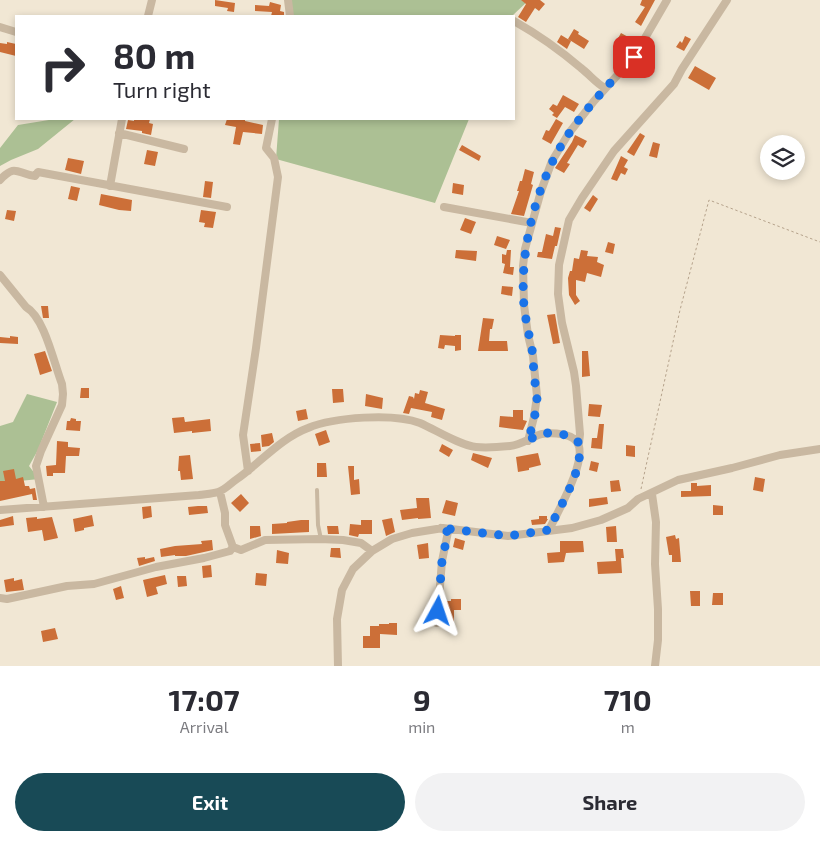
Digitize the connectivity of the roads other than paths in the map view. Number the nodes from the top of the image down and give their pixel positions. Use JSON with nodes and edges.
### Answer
{"nodes":[{"id":1,"x":152,"y":0,"type":"edge"},
{"id":2,"x":288,"y":0,"type":"edge"},
{"id":3,"x":667,"y":0,"type":"edge"},
{"id":4,"x":727,"y":0,"type":"edge"},
{"id":5,"x":148,"y":15,"type":"edge"},
{"id":6,"x":290,"y":15,"type":"edge"},
{"id":7,"x":515,"y":22,"type":"edge"},
{"id":8,"x":0,"y":27,"type":"edge"},
{"id":9,"x":15,"y":32,"type":"edge"},
{"id":10,"x":605,"y":88,"type":"junction"},
{"id":11,"x":122,"y":120,"type":"edge"},
{"id":12,"x":272,"y":120,"type":"edge"},
{"id":13,"x":119,"y":133,"type":"junction"},
{"id":14,"x":184,"y":149,"type":"dead end"},
{"id":15,"x":0,"y":180,"type":"edge"},
{"id":16,"x":110,"y":186,"type":"junction"},
{"id":17,"x":227,"y":207,"type":"dead end"},
{"id":18,"x":444,"y":207,"type":"dead end"},
{"id":19,"x":532,"y":223,"type":"junction"},
{"id":20,"x":0,"y":275,"type":"edge"},
{"id":21,"x":528,"y":441,"type":"junction"},
{"id":22,"x":579,"y":443,"type":"junction"},
{"id":23,"x":820,"y":449,"type":"edge"},
{"id":24,"x":248,"y":471,"type":"junction"},
{"id":25,"x":317,"y":490,"type":"dead end"},
{"id":26,"x":220,"y":492,"type":"junction"},
{"id":27,"x":652,"y":494,"type":"junction"},
{"id":28,"x":44,"y":507,"type":"junction"},
{"id":29,"x":0,"y":510,"type":"edge"},
{"id":30,"x":441,"y":528,"type":"junction"},
{"id":31,"x":549,"y":530,"type":"junction"},
{"id":32,"x":321,"y":539,"type":"junction"},
{"id":33,"x":233,"y":547,"type":"junction"},
{"id":34,"x":372,"y":551,"type":"junction"},
{"id":35,"x":0,"y":598,"type":"edge"},
{"id":36,"x":437,"y":622,"type":"dead end"},
{"id":37,"x":338,"y":666,"type":"edge"},
{"id":38,"x":655,"y":666,"type":"edge"}],
"edges":[{"from":1,"to":5,"type":"street"},
{"from":2,"to":6,"type":"street"},
{"from":3,"to":10,"type":"street"},
{"from":4,"to":22,"type":"street"},
{"from":7,"to":10,"type":"street"},
{"from":8,"to":9,"type":"street"},
{"from":10,"to":19,"type":"street"},
{"from":11,"to":13,"type":"street"},
{"from":12,"to":24,"type":"street"},
{"from":13,"to":14,"type":"street"},
{"from":13,"to":16,"type":"street"},
{"from":15,"to":16,"type":"street"},
{"from":16,"to":17,"type":"street"},
{"from":18,"to":19,"type":"street"},
{"from":19,"to":21,"type":"street"},
{"from":20,"to":28,"type":"street"},
{"from":21,"to":22,"type":"street"},
{"from":21,"to":24,"type":"street"},
{"from":22,"to":31,"type":"street"},
{"from":23,"to":27,"type":"street"},
{"from":24,"to":26,"type":"street"},
{"from":25,"to":32,"type":"lane"},
{"from":26,"to":28,"type":"street"},
{"from":26,"to":33,"type":"street"},
{"from":27,"to":31,"type":"street"},
{"from":27,"to":38,"type":"street"},
{"from":28,"to":29,"type":"street"},
{"from":30,"to":31,"type":"street"},
{"from":30,"to":34,"type":"street"},
{"from":30,"to":36,"type":"street"},
{"from":32,"to":33,"type":"street"},
{"from":32,"to":34,"type":"street"},
{"from":33,"to":35,"type":"street"},
{"from":34,"to":37,"type":"street"}]}
